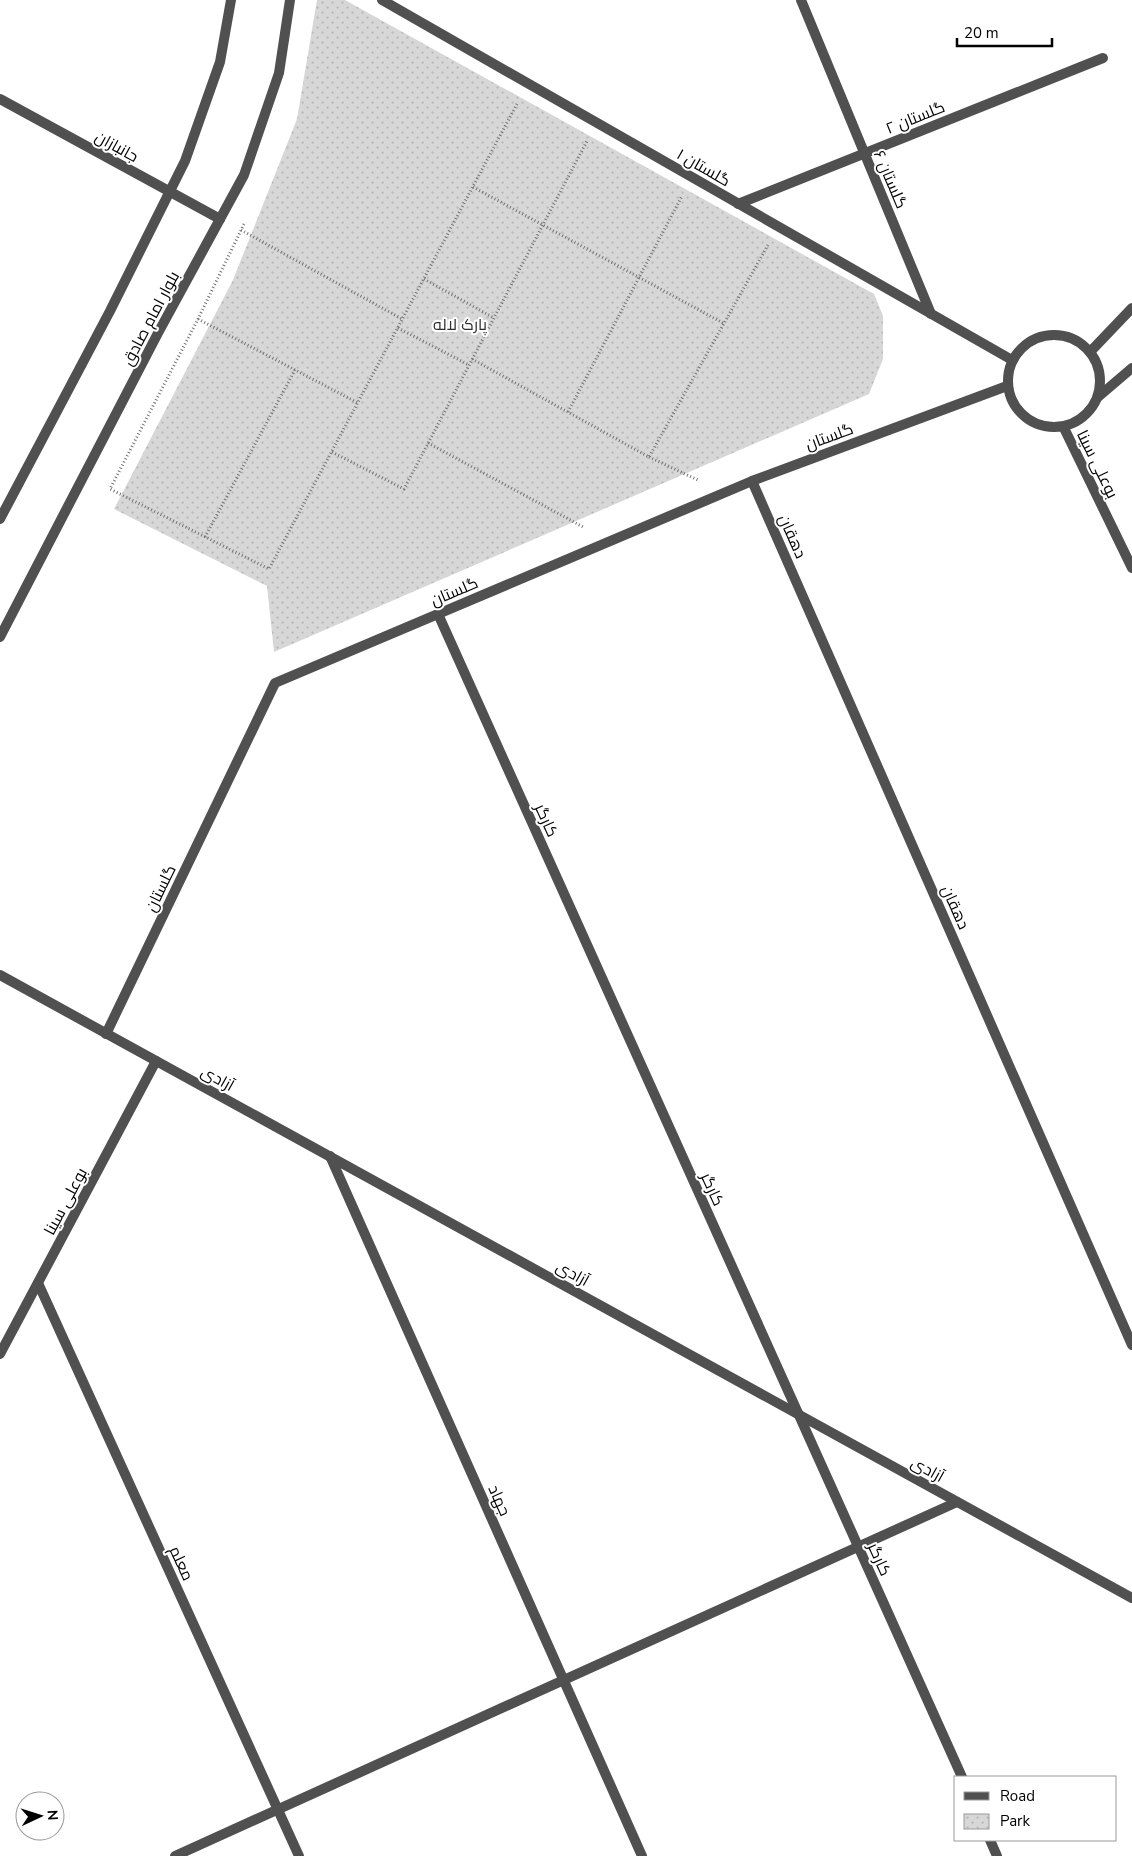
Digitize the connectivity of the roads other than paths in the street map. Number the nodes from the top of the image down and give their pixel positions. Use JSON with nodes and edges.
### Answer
{"nodes":[{"id":1,"x":231,"y":0,"type":"edge"},
{"id":2,"x":290,"y":0,"type":"edge"},
{"id":3,"x":382,"y":0,"type":"edge"},
{"id":4,"x":800,"y":0,"type":"edge"},
{"id":5,"x":1103,"y":58,"type":"dead end"},
{"id":6,"x":0,"y":99,"type":"edge"},
{"id":7,"x":864,"y":153,"type":"junction"},
{"id":8,"x":170,"y":192,"type":"junction"},
{"id":9,"x":738,"y":204,"type":"junction"},
{"id":10,"x":220,"y":219,"type":"junction"},
{"id":11,"x":1132,"y":308,"type":"edge"},
{"id":12,"x":931,"y":314,"type":"junction"},
{"id":13,"x":1090,"y":352,"type":"junction"},
{"id":14,"x":1012,"y":360,"type":"junction"},
{"id":15,"x":1132,"y":368,"type":"edge"},
{"id":16,"x":1007,"y":386,"type":"junction"},
{"id":17,"x":1098,"y":397,"type":"junction"},
{"id":18,"x":1064,"y":428,"type":"junction"},
{"id":19,"x":752,"y":481,"type":"junction"},
{"id":20,"x":0,"y":519,"type":"edge"},
{"id":21,"x":1132,"y":568,"type":"edge"},
{"id":22,"x":438,"y":614,"type":"junction"},
{"id":23,"x":0,"y":637,"type":"edge"},
{"id":24,"x":0,"y":975,"type":"edge"},
{"id":25,"x":106,"y":1034,"type":"junction"},
{"id":26,"x":156,"y":1061,"type":"junction"},
{"id":27,"x":330,"y":1156,"type":"junction"},
{"id":28,"x":38,"y":1283,"type":"junction"},
{"id":29,"x":1132,"y":1345,"type":"edge"},
{"id":30,"x":0,"y":1354,"type":"edge"},
{"id":31,"x":798,"y":1414,"type":"junction"},
{"id":32,"x":957,"y":1502,"type":"junction"},
{"id":33,"x":858,"y":1547,"type":"junction"},
{"id":34,"x":1132,"y":1598,"type":"edge"},
{"id":35,"x":564,"y":1680,"type":"junction"},
{"id":36,"x":962,"y":1776,"type":"edge"},
{"id":37,"x":278,"y":1809,"type":"junction"},
{"id":38,"x":990,"y":1841,"type":"edge"},
{"id":39,"x":176,"y":1856,"type":"edge"},
{"id":40,"x":299,"y":1856,"type":"edge"},
{"id":41,"x":642,"y":1856,"type":"edge"},
{"id":42,"x":997,"y":1856,"type":"edge"}],
"edges":[{"from":1,"to":8,"type":"street"},
{"from":2,"to":10,"type":"street","name":"بلوار امام صادق"},
{"from":3,"to":9,"type":"street","name":"گلستان ۱"},
{"from":4,"to":7,"type":"street","name":"گلستان ۶"},
{"from":5,"to":7,"type":"street","name":"گلستان ۲"},
{"from":6,"to":8,"type":"street","name":"جانبازان"},
{"from":7,"to":9,"type":"street","name":"گلستان ۲"},
{"from":7,"to":12,"type":"street","name":"گلستان ۶"},
{"from":8,"to":10,"type":"street","name":"جانبازان"},
{"from":8,"to":20,"type":"street"},
{"from":9,"to":12,"type":"street","name":"گلستان ۱"},
{"from":10,"to":23,"type":"street","name":"بلوار امام صادق"},
{"from":11,"to":13,"type":"street"},
{"from":12,"to":14,"type":"street","name":"گلستان ۱"},
{"from":13,"to":14,"type":"street"},
{"from":13,"to":17,"type":"street"},
{"from":14,"to":16,"type":"street"},
{"from":15,"to":17,"type":"street"},
{"from":16,"to":18,"type":"street"},
{"from":16,"to":19,"type":"street","name":"گلستان"},
{"from":17,"to":18,"type":"street"},
{"from":18,"to":21,"type":"street","name":"بوعلی سینا"},
{"from":19,"to":22,"type":"street","name":"گلستان"},
{"from":19,"to":29,"type":"street","name":"دهقان"},
{"from":22,"to":25,"type":"street","name":"گلستان"},
{"from":22,"to":31,"type":"street","name":"کارگر"},
{"from":24,"to":25,"type":"street","name":"آزادی"},
{"from":25,"to":26,"type":"street","name":"آزادی"},
{"from":26,"to":27,"type":"street","name":"آزادی"},
{"from":26,"to":28,"type":"street","name":"بوعلی سینا"},
{"from":27,"to":31,"type":"street","name":"آزادی"},
{"from":27,"to":35,"type":"street","name":"جهاد"},
{"from":28,"to":30,"type":"street","name":"بوعلی سینا"},
{"from":28,"to":37,"type":"street","name":"معلم"},
{"from":31,"to":32,"type":"street","name":"آزادی"},
{"from":31,"to":33,"type":"street","name":"کارگر"},
{"from":32,"to":33,"type":"street"},
{"from":32,"to":34,"type":"street","name":"آزادی"},
{"from":33,"to":35,"type":"street"},
{"from":33,"to":36,"type":"street","name":"کارگر"},
{"from":35,"to":37,"type":"street"},
{"from":35,"to":41,"type":"street","name":"جهاد"},
{"from":37,"to":39,"type":"street"},
{"from":37,"to":40,"type":"street","name":"معلم"},
{"from":38,"to":42,"type":"street"}]}
